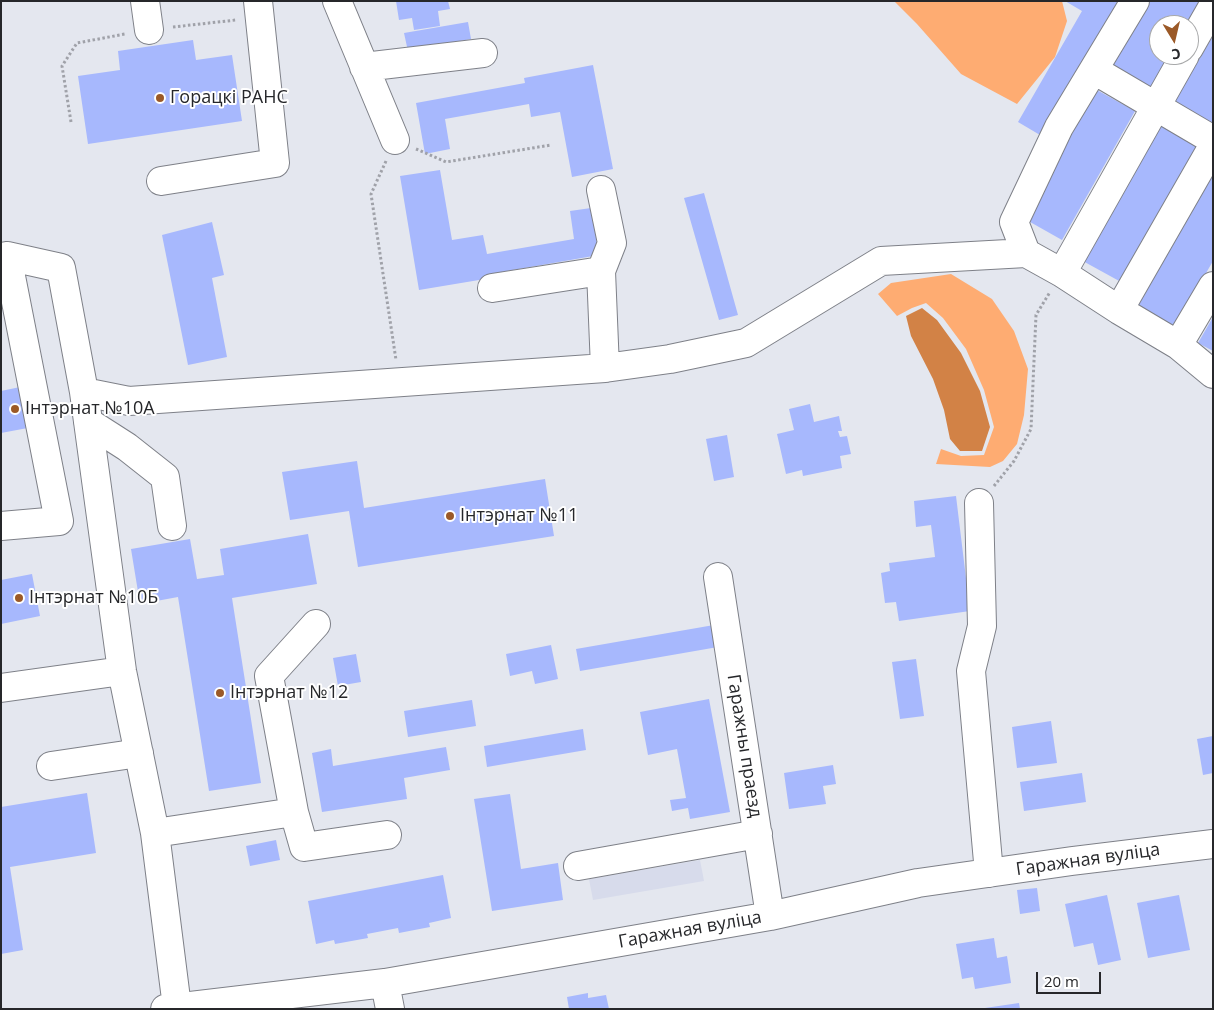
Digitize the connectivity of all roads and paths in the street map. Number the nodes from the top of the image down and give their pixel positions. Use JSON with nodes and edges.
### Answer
{"nodes":[{"id":1,"x":145,"y":1,"type":"edge"},
{"id":2,"x":258,"y":1,"type":"edge"},
{"id":3,"x":337,"y":1,"type":"edge"},
{"id":4,"x":1135,"y":1,"type":"edge"},
{"id":5,"x":1213,"y":6,"type":"edge"},
{"id":6,"x":149,"y":30,"type":"dead end"},
{"id":7,"x":1199,"y":30,"type":"edge"},
{"id":8,"x":483,"y":53,"type":"dead end"},
{"id":9,"x":1179,"y":65,"type":"edge"},
{"id":10,"x":364,"y":67,"type":"junction"},
{"id":11,"x":1094,"y":70,"type":"junction"},
{"id":12,"x":1156,"y":107,"type":"junction"},
{"id":13,"x":395,"y":140,"type":"junction"},
{"id":14,"x":1213,"y":140,"type":"edge"},
{"id":15,"x":551,"y":145,"type":"dead end"},
{"id":16,"x":1213,"y":146,"type":"edge"},
{"id":17,"x":161,"y":180,"type":"dead end"},
{"id":18,"x":602,"y":190,"type":"dead end"},
{"id":19,"x":1026,"y":253,"type":"junction"},
{"id":20,"x":4,"y":256,"type":"edge"},
{"id":21,"x":601,"y":271,"type":"junction"},
{"id":22,"x":1062,"y":273,"type":"junction"},
{"id":23,"x":1213,"y":286,"type":"edge"},
{"id":24,"x":492,"y":288,"type":"dead end"},
{"id":25,"x":1119,"y":310,"type":"junction"},
{"id":26,"x":1178,"y":345,"type":"junction"},
{"id":27,"x":605,"y":368,"type":"junction"},
{"id":28,"x":1213,"y":374,"type":"edge"},
{"id":29,"x":399,"y":383,"type":"junction"},
{"id":30,"x":84,"y":392,"type":"junction"},
{"id":31,"x":88,"y":422,"type":"junction"},
{"id":32,"x":979,"y":503,"type":"joint"},
{"id":33,"x":1,"y":526,"type":"edge"},
{"id":34,"x":172,"y":526,"type":"dead end"},
{"id":35,"x":718,"y":577,"type":"dead end"},
{"id":36,"x":316,"y":624,"type":"dead end"},
{"id":37,"x":122,"y":672,"type":"junction"},
{"id":38,"x":1,"y":688,"type":"edge"},
{"id":39,"x":139,"y":753,"type":"junction"},
{"id":40,"x":51,"y":766,"type":"dead end"},
{"id":41,"x":294,"y":812,"type":"junction"},
{"id":42,"x":156,"y":833,"type":"junction"},
{"id":43,"x":758,"y":834,"type":"junction"},
{"id":44,"x":387,"y":835,"type":"dead end"},
{"id":45,"x":1213,"y":844,"type":"edge"},
{"id":46,"x":578,"y":866,"type":"dead end"},
{"id":47,"x":989,"y":873,"type":"junction"},
{"id":48,"x":770,"y":916,"type":"junction"},
{"id":49,"x":387,"y":996,"type":"edge"},
{"id":50,"x":171,"y":1008,"type":"edge"}],
"edges":[{"from":1,"to":6,"type":"street"},
{"from":2,"to":17,"type":"street"},
{"from":3,"to":10,"type":"street"},
{"from":4,"to":11,"type":"street"},
{"from":5,"to":7,"type":"street"},
{"from":8,"to":10,"type":"street"},
{"from":9,"to":12,"type":"street"},
{"from":10,"to":13,"type":"street"},
{"from":11,"to":12,"type":"street"},
{"from":11,"to":19,"type":"street"},
{"from":12,"to":14,"type":"street"},
{"from":12,"to":22,"type":"street"},
{"from":13,"to":15,"type":"path"},
{"from":13,"to":29,"type":"path"},
{"from":16,"to":25,"type":"street"},
{"from":18,"to":21,"type":"street"},
{"from":19,"to":22,"type":"street"},
{"from":19,"to":27,"type":"street"},
{"from":20,"to":30,"type":"street"},
{"from":20,"to":33,"type":"street"},
{"from":21,"to":24,"type":"street"},
{"from":21,"to":27,"type":"street"},
{"from":22,"to":25,"type":"street"},
{"from":22,"to":32,"type":"path"},
{"from":23,"to":26,"type":"street"},
{"from":25,"to":26,"type":"street"},
{"from":26,"to":28,"type":"street"},
{"from":27,"to":29,"type":"street"},
{"from":29,"to":30,"type":"street"},
{"from":30,"to":31,"type":"street"},
{"from":31,"to":34,"type":"street"},
{"from":31,"to":37,"type":"street"},
{"from":32,"to":47,"type":"street"},
{"from":35,"to":43,"type":"street","name":"Гаражны праезд"},
{"from":36,"to":41,"type":"street"},
{"from":37,"to":38,"type":"street"},
{"from":37,"to":39,"type":"street"},
{"from":39,"to":40,"type":"street"},
{"from":39,"to":42,"type":"street"},
{"from":41,"to":42,"type":"street"},
{"from":41,"to":44,"type":"street"},
{"from":42,"to":50,"type":"street"},
{"from":43,"to":46,"type":"street"},
{"from":43,"to":48,"type":"street","name":"Гаражны праезд"},
{"from":45,"to":47,"type":"street","name":"Гаражная вуліца"},
{"from":47,"to":48,"type":"street","name":"Гаражная вуліца"},
{"from":48,"to":49,"type":"street","name":"Гаражная вуліца"},
{"from":49,"to":50,"type":"street","name":"Гаражная вуліца"}]}
